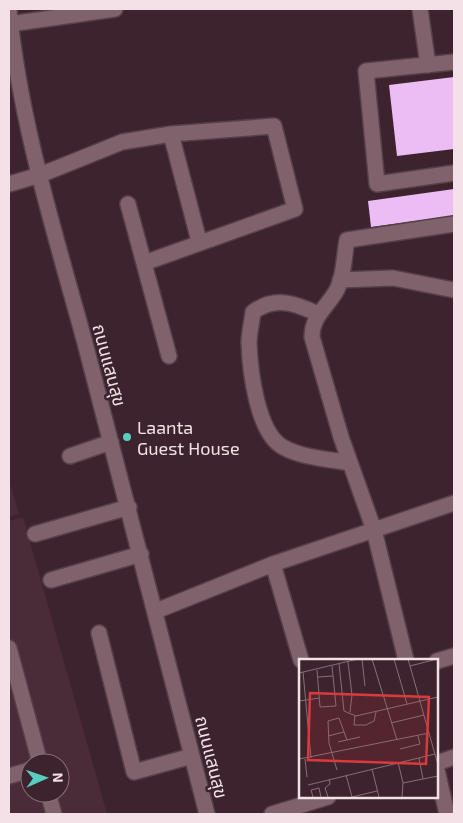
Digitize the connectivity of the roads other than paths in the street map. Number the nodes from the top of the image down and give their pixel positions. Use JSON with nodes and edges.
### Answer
{"nodes":[{"id":1,"x":116,"y":9,"type":"edge"},
{"id":2,"x":420,"y":9,"type":"edge"},
{"id":3,"x":9,"y":17,"type":"edge"},
{"id":4,"x":454,"y":62,"type":"edge"},
{"id":5,"x":428,"y":64,"type":"junction"},
{"id":6,"x":171,"y":134,"type":"junction"},
{"id":7,"x":454,"y":172,"type":"edge"},
{"id":8,"x":40,"y":174,"type":"junction"},
{"id":9,"x":9,"y":184,"type":"edge"},
{"id":10,"x":128,"y":204,"type":"dead end"},
{"id":11,"x":454,"y":224,"type":"edge"},
{"id":12,"x":199,"y":241,"type":"junction"},
{"id":13,"x":144,"y":262,"type":"junction"},
{"id":14,"x":340,"y":280,"type":"junction"},
{"id":15,"x":454,"y":290,"type":"edge"},
{"id":16,"x":318,"y":314,"type":"junction"},
{"id":17,"x":169,"y":356,"type":"dead end"},
{"id":18,"x":111,"y":442,"type":"junction"},
{"id":19,"x":70,"y":456,"type":"dead end"},
{"id":20,"x":350,"y":463,"type":"junction"},
{"id":21,"x":454,"y":503,"type":"edge"},
{"id":22,"x":128,"y":507,"type":"junction"},
{"id":23,"x":374,"y":530,"type":"junction"},
{"id":24,"x":34,"y":534,"type":"dead end"},
{"id":25,"x":141,"y":554,"type":"junction"},
{"id":26,"x":273,"y":564,"type":"junction"},
{"id":27,"x":51,"y":580,"type":"dead end"},
{"id":28,"x":156,"y":611,"type":"junction"},
{"id":29,"x":99,"y":633,"type":"dead end"},
{"id":30,"x":9,"y":648,"type":"edge"},
{"id":31,"x":454,"y":656,"type":"edge"},
{"id":32,"x":300,"y":659,"type":"edge"},
{"id":33,"x":406,"y":659,"type":"edge"},
{"id":34,"x":438,"y":662,"type":"edge"},
{"id":35,"x":37,"y":753,"type":"edge"},
{"id":36,"x":192,"y":756,"type":"junction"},
{"id":37,"x":454,"y":757,"type":"edge"},
{"id":38,"x":438,"y":763,"type":"edge"},
{"id":39,"x":438,"y":774,"type":"edge"},
{"id":40,"x":326,"y":798,"type":"edge"},
{"id":41,"x":301,"y":810,"type":"edge"},
{"id":42,"x":207,"y":814,"type":"edge"},
{"id":43,"x":272,"y":814,"type":"edge"},
{"id":44,"x":447,"y":814,"type":"edge"}],
"edges":[{"from":1,"to":3,"type":"street"},
{"from":2,"to":5,"type":"street"},
{"from":3,"to":8,"type":"street","name":"ถนนแสนสุข"},
{"from":4,"to":5,"type":"street"},
{"from":5,"to":7,"type":"street"},
{"from":6,"to":8,"type":"street"},
{"from":6,"to":12,"type":"street"},
{"from":6,"to":12,"type":"street"},
{"from":8,"to":9,"type":"street"},
{"from":8,"to":18,"type":"street","name":"ถนนแสนสุข"},
{"from":10,"to":13,"type":"street"},
{"from":11,"to":14,"type":"street"},
{"from":12,"to":13,"type":"street"},
{"from":13,"to":17,"type":"street"},
{"from":14,"to":15,"type":"street"},
{"from":14,"to":16,"type":"street"},
{"from":16,"to":20,"type":"street"},
{"from":16,"to":20,"type":"street"},
{"from":18,"to":19,"type":"street"},
{"from":18,"to":22,"type":"street","name":"ถนนแสนสุข"},
{"from":20,"to":23,"type":"street"},
{"from":21,"to":23,"type":"street"},
{"from":22,"to":24,"type":"street"},
{"from":22,"to":25,"type":"street","name":"ถนนแสนสุข"},
{"from":23,"to":26,"type":"street"},
{"from":23,"to":33,"type":"street"},
{"from":25,"to":27,"type":"street"},
{"from":25,"to":28,"type":"street","name":"ถนนแสนสุข"},
{"from":26,"to":28,"type":"street"},
{"from":26,"to":32,"type":"street"},
{"from":28,"to":36,"type":"street","name":"ถนนแสนสุข"},
{"from":29,"to":36,"type":"street"},
{"from":30,"to":35,"type":"street"},
{"from":31,"to":34,"type":"street"},
{"from":36,"to":42,"type":"street","name":"ถนนแสนสุข"},
{"from":37,"to":38,"type":"street"},
{"from":39,"to":44,"type":"street"},
{"from":40,"to":41,"type":"street"},
{"from":41,"to":43,"type":"street"}]}
